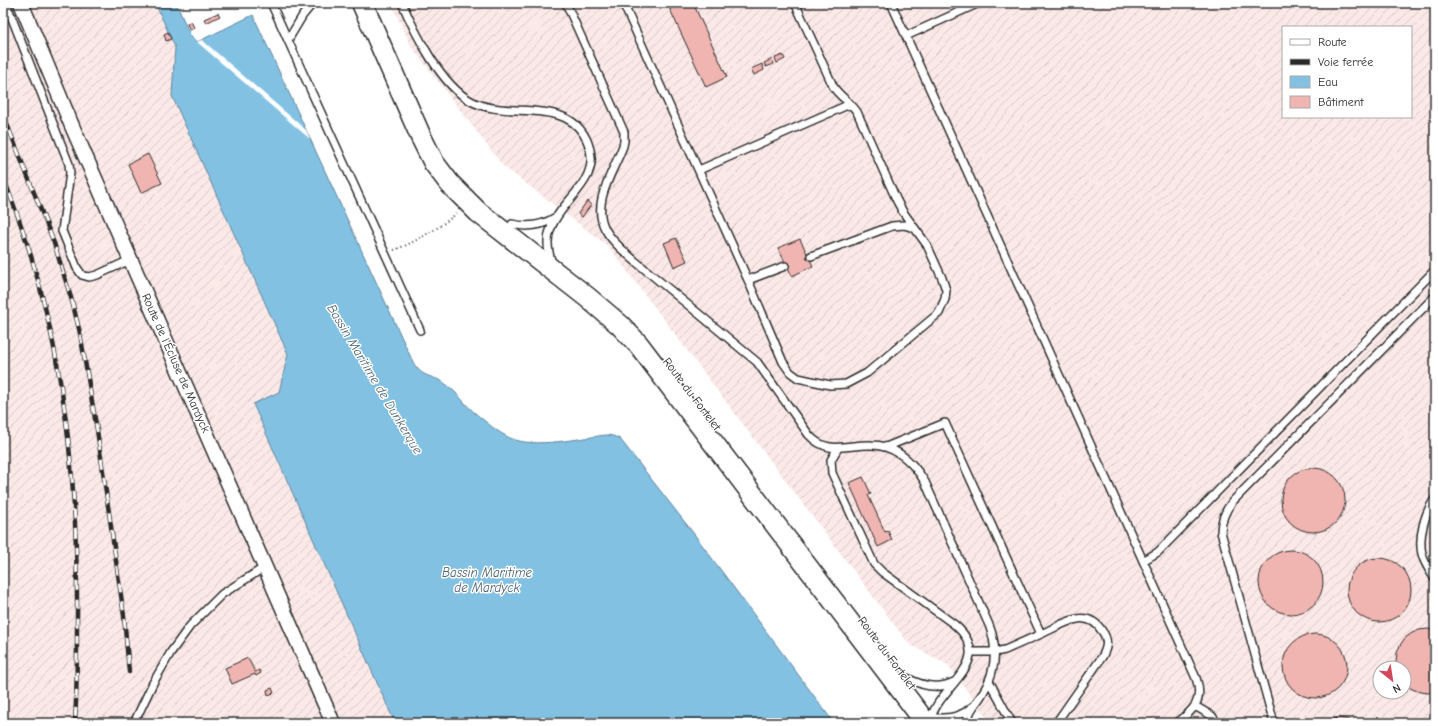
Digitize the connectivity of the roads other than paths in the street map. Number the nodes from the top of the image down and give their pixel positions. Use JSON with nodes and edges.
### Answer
{"nodes":[{"id":1,"x":6,"y":3,"type":"edge"},
{"id":2,"x":21,"y":3,"type":"edge"},
{"id":3,"x":271,"y":3,"type":"edge"},
{"id":4,"x":313,"y":3,"type":"edge"},
{"id":5,"x":362,"y":3,"type":"edge"},
{"id":6,"x":402,"y":3,"type":"edge"},
{"id":7,"x":566,"y":3,"type":"edge"},
{"id":8,"x":623,"y":3,"type":"edge"},
{"id":9,"x":795,"y":3,"type":"edge"},
{"id":10,"x":891,"y":3,"type":"edge"},
{"id":11,"x":979,"y":3,"type":"edge"},
{"id":12,"x":906,"y":36,"type":"junction"},
{"id":13,"x":288,"y":40,"type":"junction"},
{"id":14,"x":406,"y":102,"type":"junction"},
{"id":15,"x":850,"y":104,"type":"junction"},
{"id":16,"x":699,"y":170,"type":"junction"},
{"id":17,"x":556,"y":217,"type":"junction"},
{"id":18,"x":512,"y":224,"type":"junction"},
{"id":19,"x":914,"y":228,"type":"junction"},
{"id":20,"x":549,"y":253,"type":"junction"},
{"id":21,"x":811,"y":256,"type":"dead end"},
{"id":22,"x":130,"y":260,"type":"junction"},
{"id":23,"x":785,"y":266,"type":"dead end"},
{"id":24,"x":1435,"y":270,"type":"edge"},
{"id":25,"x":558,"y":274,"type":"junction"},
{"id":26,"x":748,"y":280,"type":"junction"},
{"id":27,"x":1435,"y":296,"type":"edge"},
{"id":28,"x":420,"y":330,"type":"dead end"},
{"id":29,"x":886,"y":447,"type":"junction"},
{"id":30,"x":838,"y":448,"type":"junction"},
{"id":31,"x":1435,"y":499,"type":"edge"},
{"id":32,"x":1143,"y":561,"type":"junction"},
{"id":33,"x":265,"y":567,"type":"junction"},
{"id":34,"x":1435,"y":579,"type":"edge"},
{"id":35,"x":1041,"y":634,"type":"junction"},
{"id":36,"x":970,"y":652,"type":"junction"},
{"id":37,"x":995,"y":652,"type":"junction"},
{"id":38,"x":907,"y":678,"type":"junction"},
{"id":39,"x":956,"y":681,"type":"junction"},
{"id":40,"x":989,"y":681,"type":"junction"},
{"id":41,"x":974,"y":705,"type":"junction"},
{"id":42,"x":1195,"y":706,"type":"junction"},
{"id":43,"x":931,"y":718,"type":"edge"},
{"id":44,"x":134,"y":723,"type":"edge"},
{"id":45,"x":333,"y":723,"type":"edge"},
{"id":46,"x":967,"y":723,"type":"edge"},
{"id":47,"x":1012,"y":723,"type":"edge"},
{"id":48,"x":1056,"y":723,"type":"edge"},
{"id":49,"x":1177,"y":723,"type":"edge"},
{"id":50,"x":1217,"y":723,"type":"edge"},
{"id":51,"x":1274,"y":723,"type":"edge"}],
"edges":[{"from":1,"to":22,"type":"lane"},
{"from":2,"to":22,"type":"street","name":"Route de l'Écluse de Mardyck"},
{"from":3,"to":13,"type":"lane"},
{"from":4,"to":13,"type":"lane"},
{"from":5,"to":14,"type":"main road","name":"Route du Fortelet"},
{"from":6,"to":17,"type":"lane"},
{"from":7,"to":30,"type":"lane"},
{"from":8,"to":16,"type":"lane"},
{"from":9,"to":15,"type":"lane"},
{"from":10,"to":12,"type":"lane"},
{"from":11,"to":12,"type":"lane"},
{"from":12,"to":32,"type":"lane"},
{"from":13,"to":28,"type":"lane"},
{"from":14,"to":18,"type":"main road","name":"Route du Fortelet"},
{"from":14,"to":25,"type":"main road","name":"Route du Fortelet"},
{"from":15,"to":16,"type":"lane"},
{"from":15,"to":19,"type":"lane"},
{"from":16,"to":26,"type":"lane"},
{"from":17,"to":18,"type":"lane"},
{"from":17,"to":20,"type":"lane"},
{"from":18,"to":20,"type":"main road","name":"Route du Fortelet"},
{"from":19,"to":21,"type":"lane"},
{"from":19,"to":26,"type":"lane"},
{"from":20,"to":25,"type":"lane"},
{"from":20,"to":38,"type":"main road","name":"Route du Fortelet"},
{"from":22,"to":33,"type":"street","name":"Route de l'Écluse de Mardyck"},
{"from":23,"to":26,"type":"lane"},
{"from":24,"to":32,"type":"lane"},
{"from":25,"to":43,"type":"main road","name":"Route du Fortelet"},
{"from":27,"to":51,"type":"lane"},
{"from":29,"to":30,"type":"lane"},
{"from":29,"to":35,"type":"lane"},
{"from":29,"to":37,"type":"lane"},
{"from":30,"to":36,"type":"lane"},
{"from":31,"to":34,"type":"lane"},
{"from":32,"to":42,"type":"lane"},
{"from":33,"to":44,"type":"lane"},
{"from":33,"to":45,"type":"street","name":"Route de l'Écluse de Mardyck"},
{"from":35,"to":37,"type":"lane"},
{"from":35,"to":48,"type":"lane"},
{"from":36,"to":37,"type":"lane"},
{"from":36,"to":39,"type":"lane"},
{"from":37,"to":40,"type":"lane"},
{"from":38,"to":39,"type":"lane"},
{"from":38,"to":43,"type":"main road","name":"Route du Fortelet"},
{"from":39,"to":43,"type":"lane"},
{"from":40,"to":41,"type":"lane"},
{"from":40,"to":47,"type":"lane"},
{"from":41,"to":43,"type":"lane"},
{"from":41,"to":46,"type":"lane"},
{"from":42,"to":49,"type":"lane"},
{"from":42,"to":50,"type":"lane"}]}
